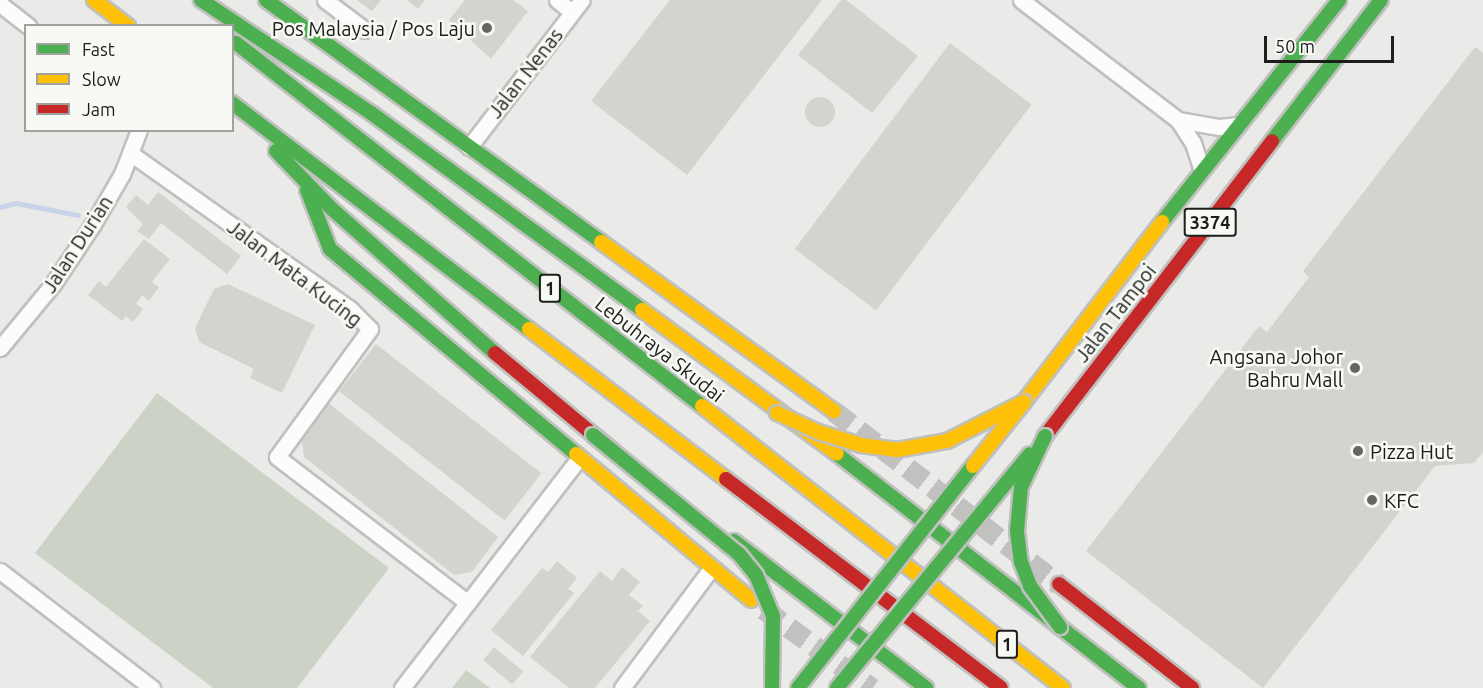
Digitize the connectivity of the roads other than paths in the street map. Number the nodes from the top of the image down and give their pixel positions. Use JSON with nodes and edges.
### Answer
{"nodes":[{"id":1,"x":94,"y":0,"type":"edge"},
{"id":2,"x":266,"y":0,"type":"edge"},
{"id":3,"x":325,"y":0,"type":"edge"},
{"id":4,"x":557,"y":0,"type":"edge"},
{"id":5,"x":1021,"y":0,"type":"edge"},
{"id":6,"x":1339,"y":0,"type":"edge"},
{"id":7,"x":1380,"y":0,"type":"edge"},
{"id":8,"x":195,"y":3,"type":"edge"},
{"id":9,"x":0,"y":4,"type":"edge"},
{"id":10,"x":577,"y":6,"type":"edge"},
{"id":11,"x":25,"y":24,"type":"edge"},
{"id":12,"x":125,"y":24,"type":"edge"},
{"id":13,"x":212,"y":24,"type":"edge"},
{"id":14,"x":229,"y":24,"type":"edge"},
{"id":15,"x":234,"y":27,"type":"edge"},
{"id":16,"x":365,"y":30,"type":"dead end"},
{"id":17,"x":234,"y":42,"type":"edge"},
{"id":18,"x":234,"y":105,"type":"edge"},
{"id":19,"x":234,"y":105,"type":"edge"},
{"id":20,"x":1178,"y":120,"type":"junction"},
{"id":21,"x":1238,"y":126,"type":"junction"},
{"id":22,"x":139,"y":132,"type":"edge"},
{"id":23,"x":469,"y":147,"type":"junction"},
{"id":24,"x":130,"y":153,"type":"junction"},
{"id":25,"x":1202,"y":170,"type":"junction"},
{"id":26,"x":301,"y":178,"type":"junction"},
{"id":27,"x":0,"y":348,"type":"edge"},
{"id":28,"x":1028,"y":398,"type":"junction"},
{"id":29,"x":834,"y":411,"type":"tunnel mouth"},
{"id":30,"x":777,"y":413,"type":"junction"},
{"id":31,"x":593,"y":435,"type":"junction"},
{"id":32,"x":1045,"y":436,"type":"junction"},
{"id":33,"x":579,"y":458,"type":"junction"},
{"id":34,"x":930,"y":523,"type":"junction"},
{"id":35,"x":957,"y":544,"type":"junction"},
{"id":36,"x":710,"y":570,"type":"junction"},
{"id":37,"x":0,"y":571,"type":"edge"},
{"id":38,"x":1059,"y":584,"type":"tunnel mouth"},
{"id":39,"x":751,"y":600,"type":"tunnel mouth"},
{"id":40,"x":468,"y":603,"type":"junction"},
{"id":41,"x":847,"y":625,"type":"junction"},
{"id":42,"x":1060,"y":627,"type":"junction"},
{"id":43,"x":872,"y":643,"type":"junction"},
{"id":44,"x":152,"y":688,"type":"edge"},
{"id":45,"x":402,"y":688,"type":"edge"},
{"id":46,"x":622,"y":688,"type":"edge"},
{"id":47,"x":772,"y":688,"type":"edge"},
{"id":48,"x":798,"y":688,"type":"edge"},
{"id":49,"x":837,"y":688,"type":"edge"},
{"id":50,"x":926,"y":688,"type":"edge"},
{"id":51,"x":1001,"y":688,"type":"edge"},
{"id":52,"x":1063,"y":688,"type":"edge"},
{"id":53,"x":1139,"y":688,"type":"edge"},
{"id":54,"x":1192,"y":688,"type":"edge"}],
"edges":[{"from":1,"to":12,"type":"main road"},
{"from":2,"to":23,"type":"main road"},
{"from":3,"to":16,"type":"street"},
{"from":4,"to":10,"type":"street"},
{"from":5,"to":20,"type":"street"},
{"from":6,"to":21,"type":"main road","name":"Jalan Tampoi","number":"3374"},
{"from":7,"to":32,"type":"main road","name":"Jalan Tampoi","number":"3374"},
{"from":8,"to":13,"type":"main road"},
{"from":8,"to":14,"type":"main road"},
{"from":9,"to":11,"type":"street"},
{"from":10,"to":23,"type":"street","name":"Jalan Nenas"},
{"from":15,"to":30,"type":"main road"},
{"from":17,"to":52,"type":"main road","name":"Lebuhraya Skudai","number":"1"},
{"from":18,"to":26,"type":"main road"},
{"from":19,"to":51,"type":"main road","number":"1"},
{"from":20,"to":21,"type":"street"},
{"from":20,"to":25,"type":"street"},
{"from":21,"to":25,"type":"main road","name":"Jalan Tampoi","number":"3374"},
{"from":22,"to":24,"type":"street","name":"Jalan Durian"},
{"from":23,"to":29,"type":"main road"},
{"from":24,"to":27,"type":"street","name":"Jalan Durian"},
{"from":24,"to":40,"type":"street","name":"Jalan Mata Kucing"},
{"from":25,"to":28,"type":"main road","name":"Jalan Tampoi","number":"3374"},
{"from":26,"to":31,"type":"main road"},
{"from":26,"to":33,"type":"main road"},
{"from":28,"to":30,"type":"main road","bridge":true},
{"from":28,"to":34,"type":"main road","name":"Jalan Tampoi","number":"3374","bridge":true},
{"from":30,"to":34,"type":"main road","bridge":true},
{"from":31,"to":41,"type":"main road","bridge":true},
{"from":31,"to":47,"type":"main road","bridge":true},
{"from":32,"to":35,"type":"main road","name":"Jalan Tampoi","number":"3374","bridge":true},
{"from":32,"to":42,"type":"main road","bridge":true},
{"from":33,"to":36,"type":"main road"},
{"from":33,"to":40,"type":"street"},
{"from":34,"to":35,"type":"main road"},
{"from":34,"to":41,"type":"main road","name":"Jalan Tampoi","number":"3374","bridge":true},
{"from":35,"to":42,"type":"main road","bridge":true},
{"from":35,"to":43,"type":"main road","name":"Jalan Tampoi","number":"3374","bridge":true},
{"from":36,"to":39,"type":"main road"},
{"from":36,"to":46,"type":"street"},
{"from":37,"to":44,"type":"street"},
{"from":38,"to":54,"type":"main road"},
{"from":40,"to":45,"type":"street"},
{"from":41,"to":43,"type":"main road"},
{"from":41,"to":48,"type":"main road","number":"3374","bridge":true},
{"from":42,"to":53,"type":"main road"},
{"from":43,"to":49,"type":"main road","number":"3374","bridge":true},
{"from":43,"to":50,"type":"main road"}]}
